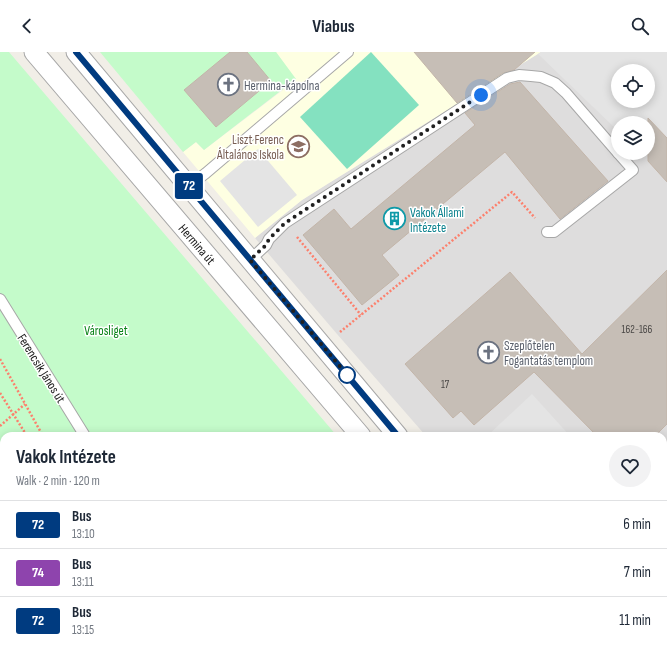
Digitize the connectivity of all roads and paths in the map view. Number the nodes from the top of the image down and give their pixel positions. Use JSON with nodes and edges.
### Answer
{"nodes":[{"id":1,"x":34,"y":52,"type":"edge"},
{"id":2,"x":76,"y":52,"type":"edge"},
{"id":3,"x":348,"y":52,"type":"edge"},
{"id":4,"x":611,"y":145,"type":"edge"},
{"id":5,"x":624,"y":160,"type":"edge"},
{"id":6,"x":189,"y":186,"type":"junction"},
{"id":7,"x":285,"y":223,"type":"junction"},
{"id":8,"x":547,"y":232,"type":"joint"},
{"id":9,"x":250,"y":260,"type":"junction"},
{"id":10,"x":0,"y":299,"type":"edge"},
{"id":11,"x":361,"y":315,"type":"junction"},
{"id":12,"x":340,"y":332,"type":"dead end"},
{"id":13,"x":0,"y":359,"type":"edge"},
{"id":14,"x":0,"y":393,"type":"edge"},
{"id":15,"x":25,"y":404,"type":"junction"},
{"id":16,"x":13,"y":414,"type":"junction"},
{"id":17,"x":0,"y":426,"type":"edge"},
{"id":18,"x":24,"y":432,"type":"edge"},
{"id":19,"x":41,"y":432,"type":"edge"},
{"id":20,"x":83,"y":432,"type":"edge"},
{"id":21,"x":358,"y":432,"type":"edge"},
{"id":22,"x":395,"y":432,"type":"edge"}],
"edges":[{"from":1,"to":21,"type":"street","name":"Hermina út"},
{"from":2,"to":6,"type":"street"},
{"from":3,"to":6,"type":"lane"},
{"from":4,"to":7,"type":"lane"},
{"from":5,"to":8,"type":"lane"},
{"from":6,"to":9,"type":"street"},
{"from":7,"to":9,"type":"lane"},
{"from":7,"to":11,"type":"path"},
{"from":8,"to":11,"type":"path"},
{"from":9,"to":22,"type":"street"},
{"from":10,"to":20,"type":"lane","name":"Ferencsik János út"},
{"from":11,"to":12,"type":"path"},
{"from":13,"to":15,"type":"path"},
{"from":14,"to":16,"type":"path"},
{"from":15,"to":16,"type":"path"},
{"from":15,"to":19,"type":"path"},
{"from":16,"to":17,"type":"path"},
{"from":16,"to":18,"type":"path"}]}
